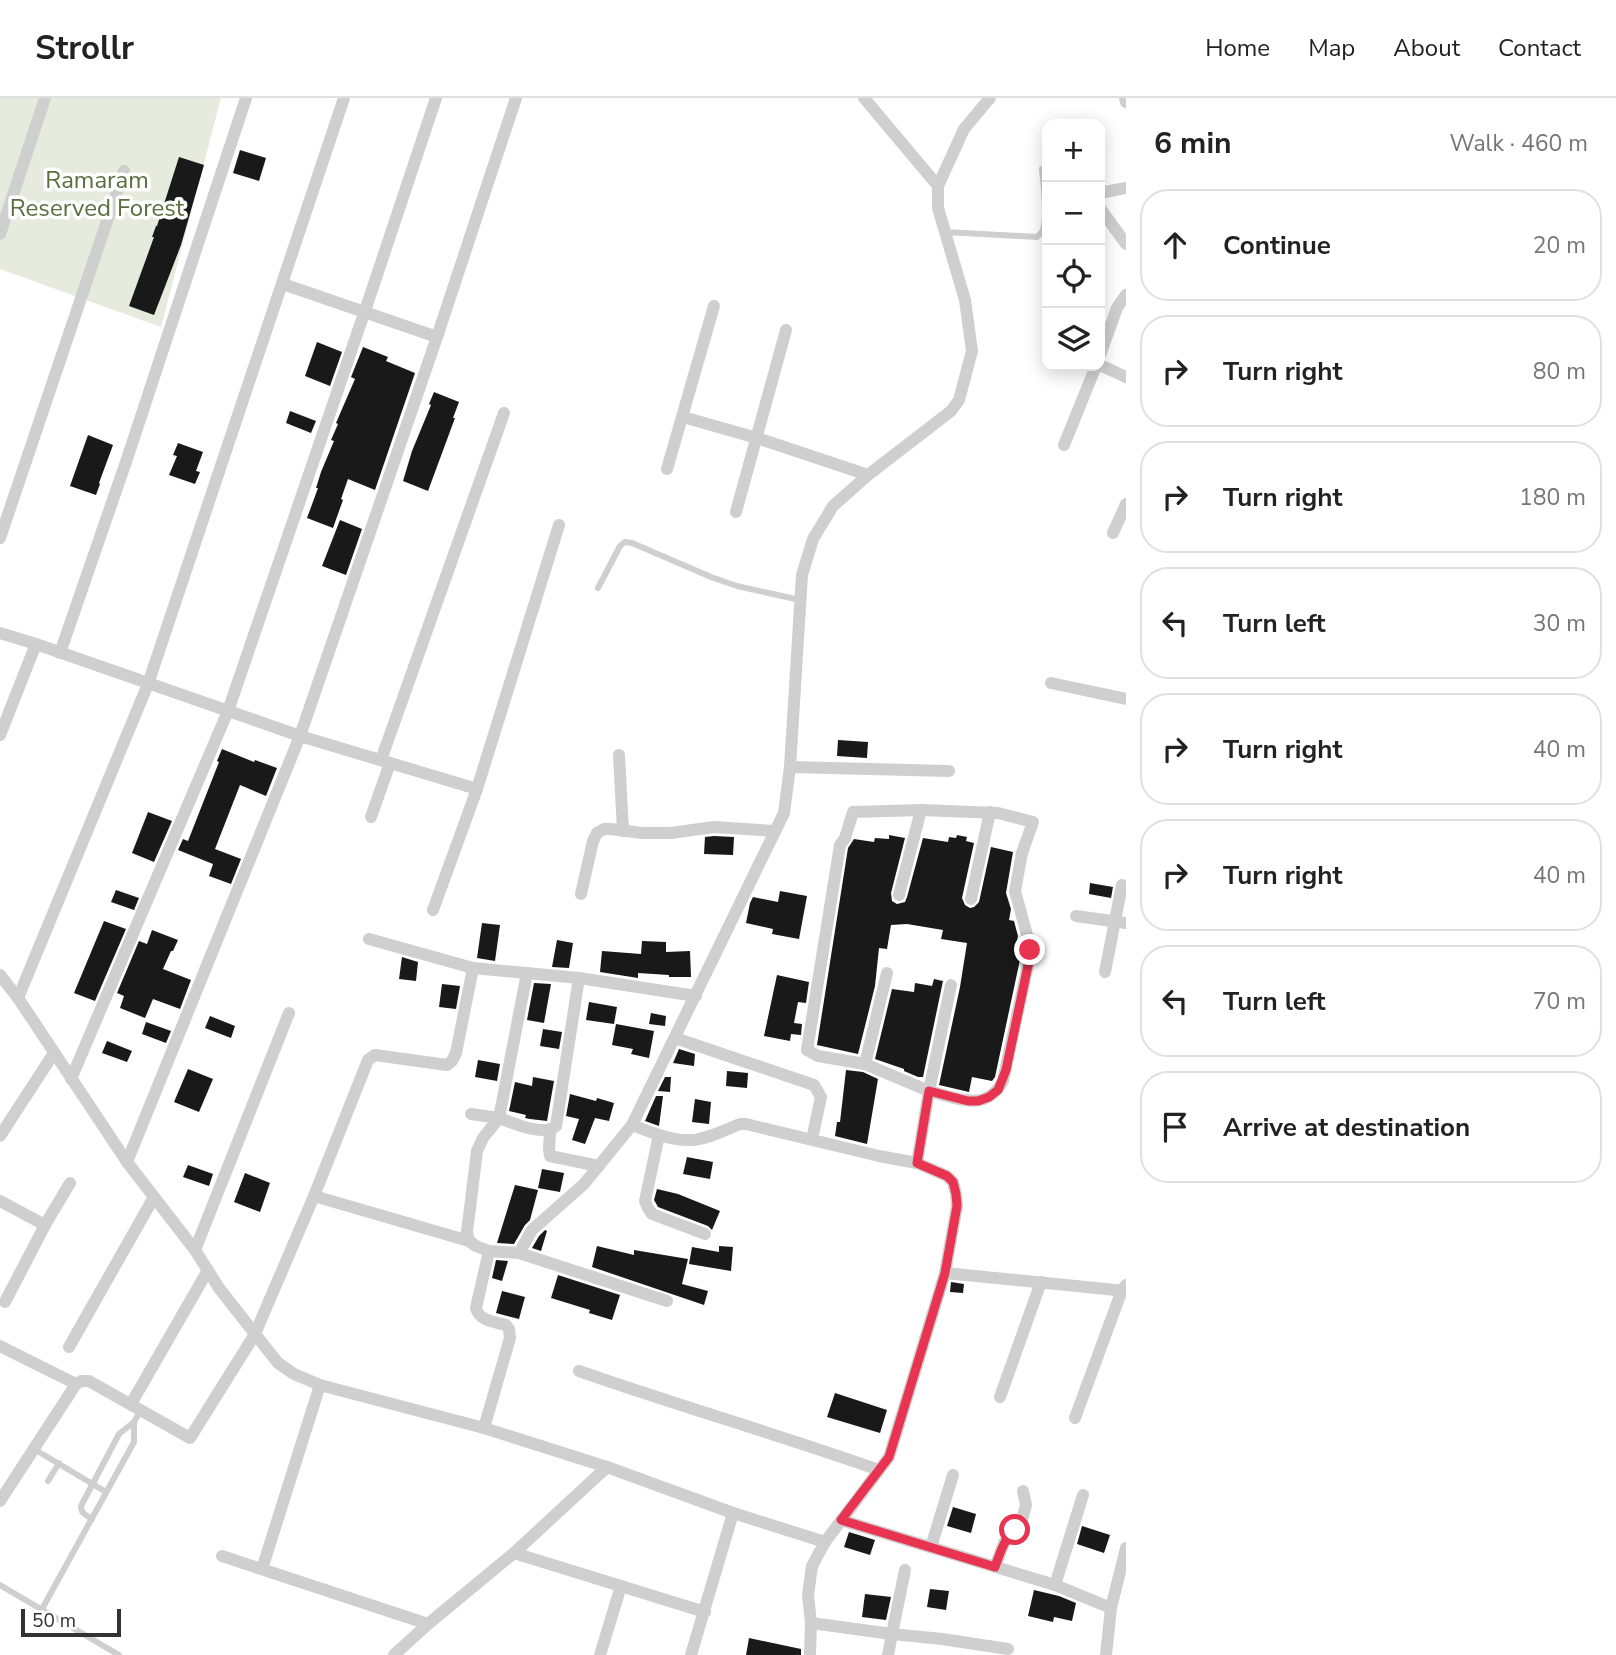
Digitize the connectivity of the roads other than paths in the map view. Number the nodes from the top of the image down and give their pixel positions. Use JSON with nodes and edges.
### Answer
{"nodes":[{"id":1,"x":45,"y":98,"type":"edge"},
{"id":2,"x":246,"y":98,"type":"edge"},
{"id":3,"x":344,"y":98,"type":"edge"},
{"id":4,"x":436,"y":98,"type":"edge"},
{"id":5,"x":516,"y":98,"type":"edge"},
{"id":6,"x":864,"y":98,"type":"edge"},
{"id":7,"x":990,"y":98,"type":"edge"},
{"id":8,"x":124,"y":172,"type":"dead end"},
{"id":9,"x":1043,"y":182,"type":"edge"},
{"id":10,"x":938,"y":186,"type":"junction"},
{"id":11,"x":1126,"y":188,"type":"edge"},
{"id":12,"x":1105,"y":192,"type":"edge"},
{"id":13,"x":1105,"y":215,"type":"edge"},
{"id":14,"x":945,"y":232,"type":"junction"},
{"id":15,"x":0,"y":234,"type":"edge"},
{"id":16,"x":1126,"y":244,"type":"edge"},
{"id":17,"x":283,"y":284,"type":"junction"},
{"id":18,"x":1126,"y":295,"type":"edge"},
{"id":19,"x":715,"y":306,"type":"dead end"},
{"id":20,"x":365,"y":312,"type":"junction"},
{"id":21,"x":786,"y":330,"type":"dead end"},
{"id":22,"x":437,"y":337,"type":"junction"},
{"id":23,"x":1105,"y":341,"type":"edge"},
{"id":24,"x":1105,"y":368,"type":"edge"},
{"id":25,"x":1095,"y":371,"type":"edge"},
{"id":26,"x":1126,"y":377,"type":"edge"},
{"id":27,"x":504,"y":413,"type":"dead end"},
{"id":28,"x":683,"y":416,"type":"junction"},
{"id":29,"x":757,"y":438,"type":"junction"},
{"id":30,"x":1064,"y":445,"type":"dead end"},
{"id":31,"x":667,"y":469,"type":"dead end"},
{"id":32,"x":868,"y":475,"type":"junction"},
{"id":33,"x":1126,"y":504,"type":"edge"},
{"id":34,"x":736,"y":512,"type":"dead end"},
{"id":35,"x":559,"y":525,"type":"dead end"},
{"id":36,"x":1113,"y":533,"type":"dead end"},
{"id":37,"x":0,"y":538,"type":"edge"},
{"id":38,"x":598,"y":588,"type":"dead end"},
{"id":39,"x":800,"y":600,"type":"junction"},
{"id":40,"x":0,"y":633,"type":"edge"},
{"id":41,"x":36,"y":644,"type":"junction"},
{"id":42,"x":60,"y":653,"type":"junction"},
{"id":43,"x":1051,"y":683,"type":"dead end"},
{"id":44,"x":148,"y":684,"type":"junction"},
{"id":45,"x":1126,"y":699,"type":"edge"},
{"id":46,"x":228,"y":711,"type":"junction"},
{"id":47,"x":0,"y":735,"type":"edge"},
{"id":48,"x":300,"y":736,"type":"junction"},
{"id":49,"x":619,"y":755,"type":"dead end"},
{"id":50,"x":386,"y":762,"type":"junction"},
{"id":51,"x":790,"y":767,"type":"junction"},
{"id":52,"x":948,"y":771,"type":"dead end"},
{"id":53,"x":477,"y":789,"type":"junction"},
{"id":54,"x":921,"y":810,"type":"junction"},
{"id":55,"x":990,"y":813,"type":"junction"},
{"id":56,"x":371,"y":817,"type":"dead end"},
{"id":57,"x":624,"y":831,"type":"junction"},
{"id":58,"x":775,"y":831,"type":"junction"},
{"id":59,"x":1122,"y":885,"type":"dead end"},
{"id":60,"x":581,"y":894,"type":"dead end"},
{"id":61,"x":900,"y":895,"type":"dead end"},
{"id":62,"x":971,"y":899,"type":"dead end"},
{"id":63,"x":433,"y":911,"type":"dead end"},
{"id":64,"x":1076,"y":916,"type":"dead end"},
{"id":65,"x":1120,"y":922,"type":"edge"},
{"id":66,"x":369,"y":939,"type":"dead end"},
{"id":67,"x":473,"y":968,"type":"junction"},
{"id":68,"x":1105,"y":972,"type":"dead end"},
{"id":69,"x":527,"y":973,"type":"junction"},
{"id":70,"x":887,"y":973,"type":"dead end"},
{"id":71,"x":0,"y":975,"type":"edge"},
{"id":72,"x":579,"y":978,"type":"junction"},
{"id":73,"x":951,"y":985,"type":"dead end"},
{"id":74,"x":696,"y":996,"type":"junction"},
{"id":75,"x":18,"y":998,"type":"junction"},
{"id":76,"x":289,"y":1013,"type":"dead end"},
{"id":77,"x":675,"y":1038,"type":"junction"},
{"id":78,"x":54,"y":1053,"type":"junction"},
{"id":79,"x":865,"y":1064,"type":"junction"},
{"id":80,"x":71,"y":1079,"type":"junction"},
{"id":81,"x":929,"y":1091,"type":"junction"},
{"id":82,"x":471,"y":1114,"type":"dead end"},
{"id":83,"x":499,"y":1118,"type":"junction"},
{"id":84,"x":632,"y":1125,"type":"junction"},
{"id":85,"x":550,"y":1131,"type":"junction"},
{"id":86,"x":659,"y":1135,"type":"junction"},
{"id":87,"x":0,"y":1136,"type":"edge"},
{"id":88,"x":812,"y":1139,"type":"junction"},
{"id":89,"x":127,"y":1162,"type":"junction"},
{"id":90,"x":917,"y":1163,"type":"junction"},
{"id":91,"x":599,"y":1166,"type":"junction"},
{"id":92,"x":70,"y":1183,"type":"dead end"},
{"id":93,"x":154,"y":1196,"type":"junction"},
{"id":94,"x":314,"y":1196,"type":"junction"},
{"id":95,"x":0,"y":1201,"type":"edge"},
{"id":96,"x":45,"y":1225,"type":"junction"},
{"id":97,"x":705,"y":1234,"type":"dead end"},
{"id":98,"x":469,"y":1241,"type":"junction"},
{"id":99,"x":195,"y":1250,"type":"junction"},
{"id":100,"x":489,"y":1251,"type":"junction"},
{"id":101,"x":519,"y":1253,"type":"junction"},
{"id":102,"x":208,"y":1270,"type":"junction"},
{"id":103,"x":945,"y":1273,"type":"junction"},
{"id":104,"x":1041,"y":1282,"type":"junction"},
{"id":105,"x":1125,"y":1289,"type":"edge"},
{"id":106,"x":667,"y":1301,"type":"dead end"},
{"id":107,"x":5,"y":1303,"type":"dead end"},
{"id":108,"x":255,"y":1334,"type":"junction"},
{"id":109,"x":0,"y":1346,"type":"edge"},
{"id":110,"x":69,"y":1347,"type":"dead end"},
{"id":111,"x":579,"y":1371,"type":"dead end"},
{"id":112,"x":76,"y":1384,"type":"junction"},
{"id":113,"x":320,"y":1384,"type":"junction"},
{"id":114,"x":1000,"y":1397,"type":"dead end"},
{"id":115,"x":135,"y":1412,"type":"junction"},
{"id":116,"x":1075,"y":1418,"type":"dead end"},
{"id":117,"x":484,"y":1428,"type":"junction"},
{"id":118,"x":34,"y":1449,"type":"junction"},
{"id":119,"x":59,"y":1464,"type":"junction"},
{"id":120,"x":607,"y":1467,"type":"junction"},
{"id":121,"x":879,"y":1470,"type":"junction"},
{"id":122,"x":953,"y":1475,"type":"dead end"},
{"id":123,"x":48,"y":1481,"type":"dead end"},
{"id":124,"x":92,"y":1484,"type":"junction"},
{"id":125,"x":1023,"y":1491,"type":"dead end"},
{"id":126,"x":106,"y":1492,"type":"junction"},
{"id":127,"x":1083,"y":1495,"type":"dead end"},
{"id":128,"x":0,"y":1501,"type":"edge"},
{"id":129,"x":733,"y":1513,"type":"junction"},
{"id":130,"x":92,"y":1519,"type":"junction"},
{"id":131,"x":841,"y":1520,"type":"junction"},
{"id":132,"x":825,"y":1542,"type":"junction"},
{"id":133,"x":931,"y":1547,"type":"junction"},
{"id":134,"x":1126,"y":1548,"type":"edge"},
{"id":135,"x":514,"y":1553,"type":"junction"},
{"id":136,"x":222,"y":1556,"type":"dead end"},
{"id":137,"x":995,"y":1567,"type":"junction"},
{"id":138,"x":262,"y":1569,"type":"junction"},
{"id":139,"x":905,"y":1570,"type":"dead end"},
{"id":140,"x":0,"y":1585,"type":"edge"},
{"id":141,"x":621,"y":1586,"type":"junction"},
{"id":142,"x":1055,"y":1586,"type":"junction"},
{"id":143,"x":1111,"y":1608,"type":"junction"},
{"id":144,"x":42,"y":1609,"type":"junction"},
{"id":145,"x":705,"y":1612,"type":"junction"},
{"id":146,"x":811,"y":1623,"type":"junction"},
{"id":147,"x":428,"y":1624,"type":"junction"},
{"id":148,"x":892,"y":1634,"type":"junction"},
{"id":149,"x":1004,"y":1651,"type":"edge"},
{"id":150,"x":119,"y":1655,"type":"edge"},
{"id":151,"x":394,"y":1655,"type":"edge"},
{"id":152,"x":600,"y":1655,"type":"edge"},
{"id":153,"x":691,"y":1655,"type":"edge"},
{"id":154,"x":810,"y":1655,"type":"edge"},
{"id":155,"x":888,"y":1655,"type":"edge"},
{"id":156,"x":1106,"y":1655,"type":"edge"}],
"edges":[{"from":1,"to":15,"type":"street"},
{"from":2,"to":42,"type":"street"},
{"from":3,"to":17,"type":"street"},
{"from":4,"to":20,"type":"street"},
{"from":5,"to":22,"type":"street"},
{"from":6,"to":10,"type":"street"},
{"from":7,"to":10,"type":"street"},
{"from":8,"to":37,"type":"street"},
{"from":9,"to":14,"type":"lane"},
{"from":10,"to":14,"type":"street"},
{"from":11,"to":12,"type":"street"},
{"from":13,"to":16,"type":"street"},
{"from":14,"to":32,"type":"street"},
{"from":17,"to":20,"type":"street"},
{"from":17,"to":44,"type":"street"},
{"from":18,"to":23,"type":"street"},
{"from":19,"to":28,"type":"street"},
{"from":20,"to":22,"type":"street"},
{"from":20,"to":46,"type":"street"},
{"from":21,"to":29,"type":"street"},
{"from":22,"to":48,"type":"street"},
{"from":24,"to":26,"type":"street"},
{"from":25,"to":30,"type":"street"},
{"from":27,"to":50,"type":"street"},
{"from":28,"to":29,"type":"street"},
{"from":28,"to":31,"type":"street"},
{"from":29,"to":32,"type":"street"},
{"from":29,"to":34,"type":"street"},
{"from":32,"to":39,"type":"street"},
{"from":33,"to":36,"type":"street"},
{"from":35,"to":53,"type":"street"},
{"from":38,"to":39,"type":"lane"},
{"from":39,"to":51,"type":"street"},
{"from":40,"to":41,"type":"street"},
{"from":41,"to":42,"type":"street"},
{"from":41,"to":47,"type":"street"},
{"from":42,"to":44,"type":"street"},
{"from":43,"to":45,"type":"street"},
{"from":44,"to":46,"type":"street"},
{"from":44,"to":75,"type":"street"},
{"from":46,"to":48,"type":"street"},
{"from":46,"to":80,"type":"street"},
{"from":48,"to":50,"type":"street"},
{"from":48,"to":89,"type":"street"},
{"from":49,"to":57,"type":"street"},
{"from":50,"to":53,"type":"street"},
{"from":50,"to":56,"type":"street"},
{"from":51,"to":52,"type":"street"},
{"from":51,"to":58,"type":"street"},
{"from":53,"to":63,"type":"street"},
{"from":54,"to":55,"type":"street"},
{"from":54,"to":61,"type":"street"},
{"from":54,"to":79,"type":"street"},
{"from":55,"to":62,"type":"street"},
{"from":55,"to":81,"type":"street"},
{"from":57,"to":58,"type":"street"},
{"from":57,"to":60,"type":"street"},
{"from":58,"to":74,"type":"street"},
{"from":59,"to":65,"type":"street"},
{"from":64,"to":65,"type":"street"},
{"from":65,"to":68,"type":"street"},
{"from":66,"to":67,"type":"street"},
{"from":67,"to":69,"type":"street"},
{"from":67,"to":94,"type":"street"},
{"from":69,"to":72,"type":"street"},
{"from":69,"to":83,"type":"street"},
{"from":70,"to":79,"type":"street"},
{"from":71,"to":75,"type":"street"},
{"from":72,"to":74,"type":"street"},
{"from":72,"to":85,"type":"street"},
{"from":73,"to":81,"type":"street"},
{"from":74,"to":77,"type":"street"},
{"from":75,"to":78,"type":"street"},
{"from":76,"to":99,"type":"street"},
{"from":77,"to":84,"type":"street"},
{"from":77,"to":88,"type":"street"},
{"from":78,"to":80,"type":"street"},
{"from":78,"to":87,"type":"street"},
{"from":79,"to":81,"type":"street"},
{"from":80,"to":89,"type":"street"},
{"from":81,"to":90,"type":"street"},
{"from":82,"to":83,"type":"street"},
{"from":83,"to":85,"type":"street"},
{"from":83,"to":98,"type":"street"},
{"from":84,"to":86,"type":"street"},
{"from":84,"to":91,"type":"street"},
{"from":85,"to":91,"type":"street"},
{"from":86,"to":88,"type":"street"},
{"from":86,"to":97,"type":"street"},
{"from":88,"to":90,"type":"street"},
{"from":89,"to":93,"type":"street"},
{"from":90,"to":103,"type":"street"},
{"from":91,"to":101,"type":"street"},
{"from":92,"to":96,"type":"street"},
{"from":93,"to":99,"type":"street"},
{"from":93,"to":110,"type":"street"},
{"from":94,"to":98,"type":"street"},
{"from":94,"to":108,"type":"street"},
{"from":95,"to":96,"type":"street"},
{"from":96,"to":107,"type":"street"},
{"from":98,"to":100,"type":"street"},
{"from":99,"to":102,"type":"street"},
{"from":100,"to":101,"type":"street"},
{"from":100,"to":117,"type":"street"},
{"from":101,"to":106,"type":"street"},
{"from":102,"to":108,"type":"street"},
{"from":102,"to":115,"type":"street"},
{"from":103,"to":104,"type":"street"},
{"from":103,"to":121,"type":"street"},
{"from":104,"to":105,"type":"street"},
{"from":104,"to":114,"type":"street"},
{"from":105,"to":116,"type":"street"},
{"from":108,"to":113,"type":"street"},
{"from":108,"to":115,"type":"street"},
{"from":109,"to":112,"type":"street"},
{"from":111,"to":121,"type":"street"},
{"from":112,"to":115,"type":"street"},
{"from":112,"to":118,"type":"street"},
{"from":113,"to":117,"type":"street"},
{"from":113,"to":138,"type":"street"},
{"from":115,"to":124,"type":"lane"},
{"from":115,"to":126,"type":"lane"},
{"from":117,"to":120,"type":"street"},
{"from":118,"to":119,"type":"lane"},
{"from":118,"to":128,"type":"street"},
{"from":119,"to":123,"type":"lane"},
{"from":119,"to":124,"type":"lane"},
{"from":120,"to":129,"type":"street"},
{"from":120,"to":135,"type":"street"},
{"from":121,"to":131,"type":"street"},
{"from":122,"to":133,"type":"street"},
{"from":124,"to":126,"type":"lane"},
{"from":124,"to":130,"type":"lane"},
{"from":125,"to":137,"type":"street"},
{"from":126,"to":130,"type":"lane"},
{"from":127,"to":142,"type":"street"},
{"from":129,"to":132,"type":"street"},
{"from":129,"to":145,"type":"street"},
{"from":130,"to":144,"type":"lane"},
{"from":131,"to":132,"type":"street"},
{"from":131,"to":133,"type":"street"},
{"from":132,"to":146,"type":"street"},
{"from":133,"to":137,"type":"street"},
{"from":134,"to":143,"type":"street"},
{"from":135,"to":141,"type":"street"},
{"from":135,"to":147,"type":"street"},
{"from":136,"to":138,"type":"street"},
{"from":137,"to":142,"type":"street"},
{"from":138,"to":147,"type":"street"},
{"from":139,"to":148,"type":"street"},
{"from":140,"to":144,"type":"lane"},
{"from":141,"to":145,"type":"street"},
{"from":141,"to":152,"type":"street"},
{"from":142,"to":143,"type":"street"},
{"from":143,"to":156,"type":"street"},
{"from":144,"to":150,"type":"lane"},
{"from":145,"to":153,"type":"street"},
{"from":146,"to":148,"type":"street"},
{"from":146,"to":154,"type":"street"},
{"from":147,"to":151,"type":"street"},
{"from":148,"to":149,"type":"street"},
{"from":148,"to":155,"type":"street"}]}
